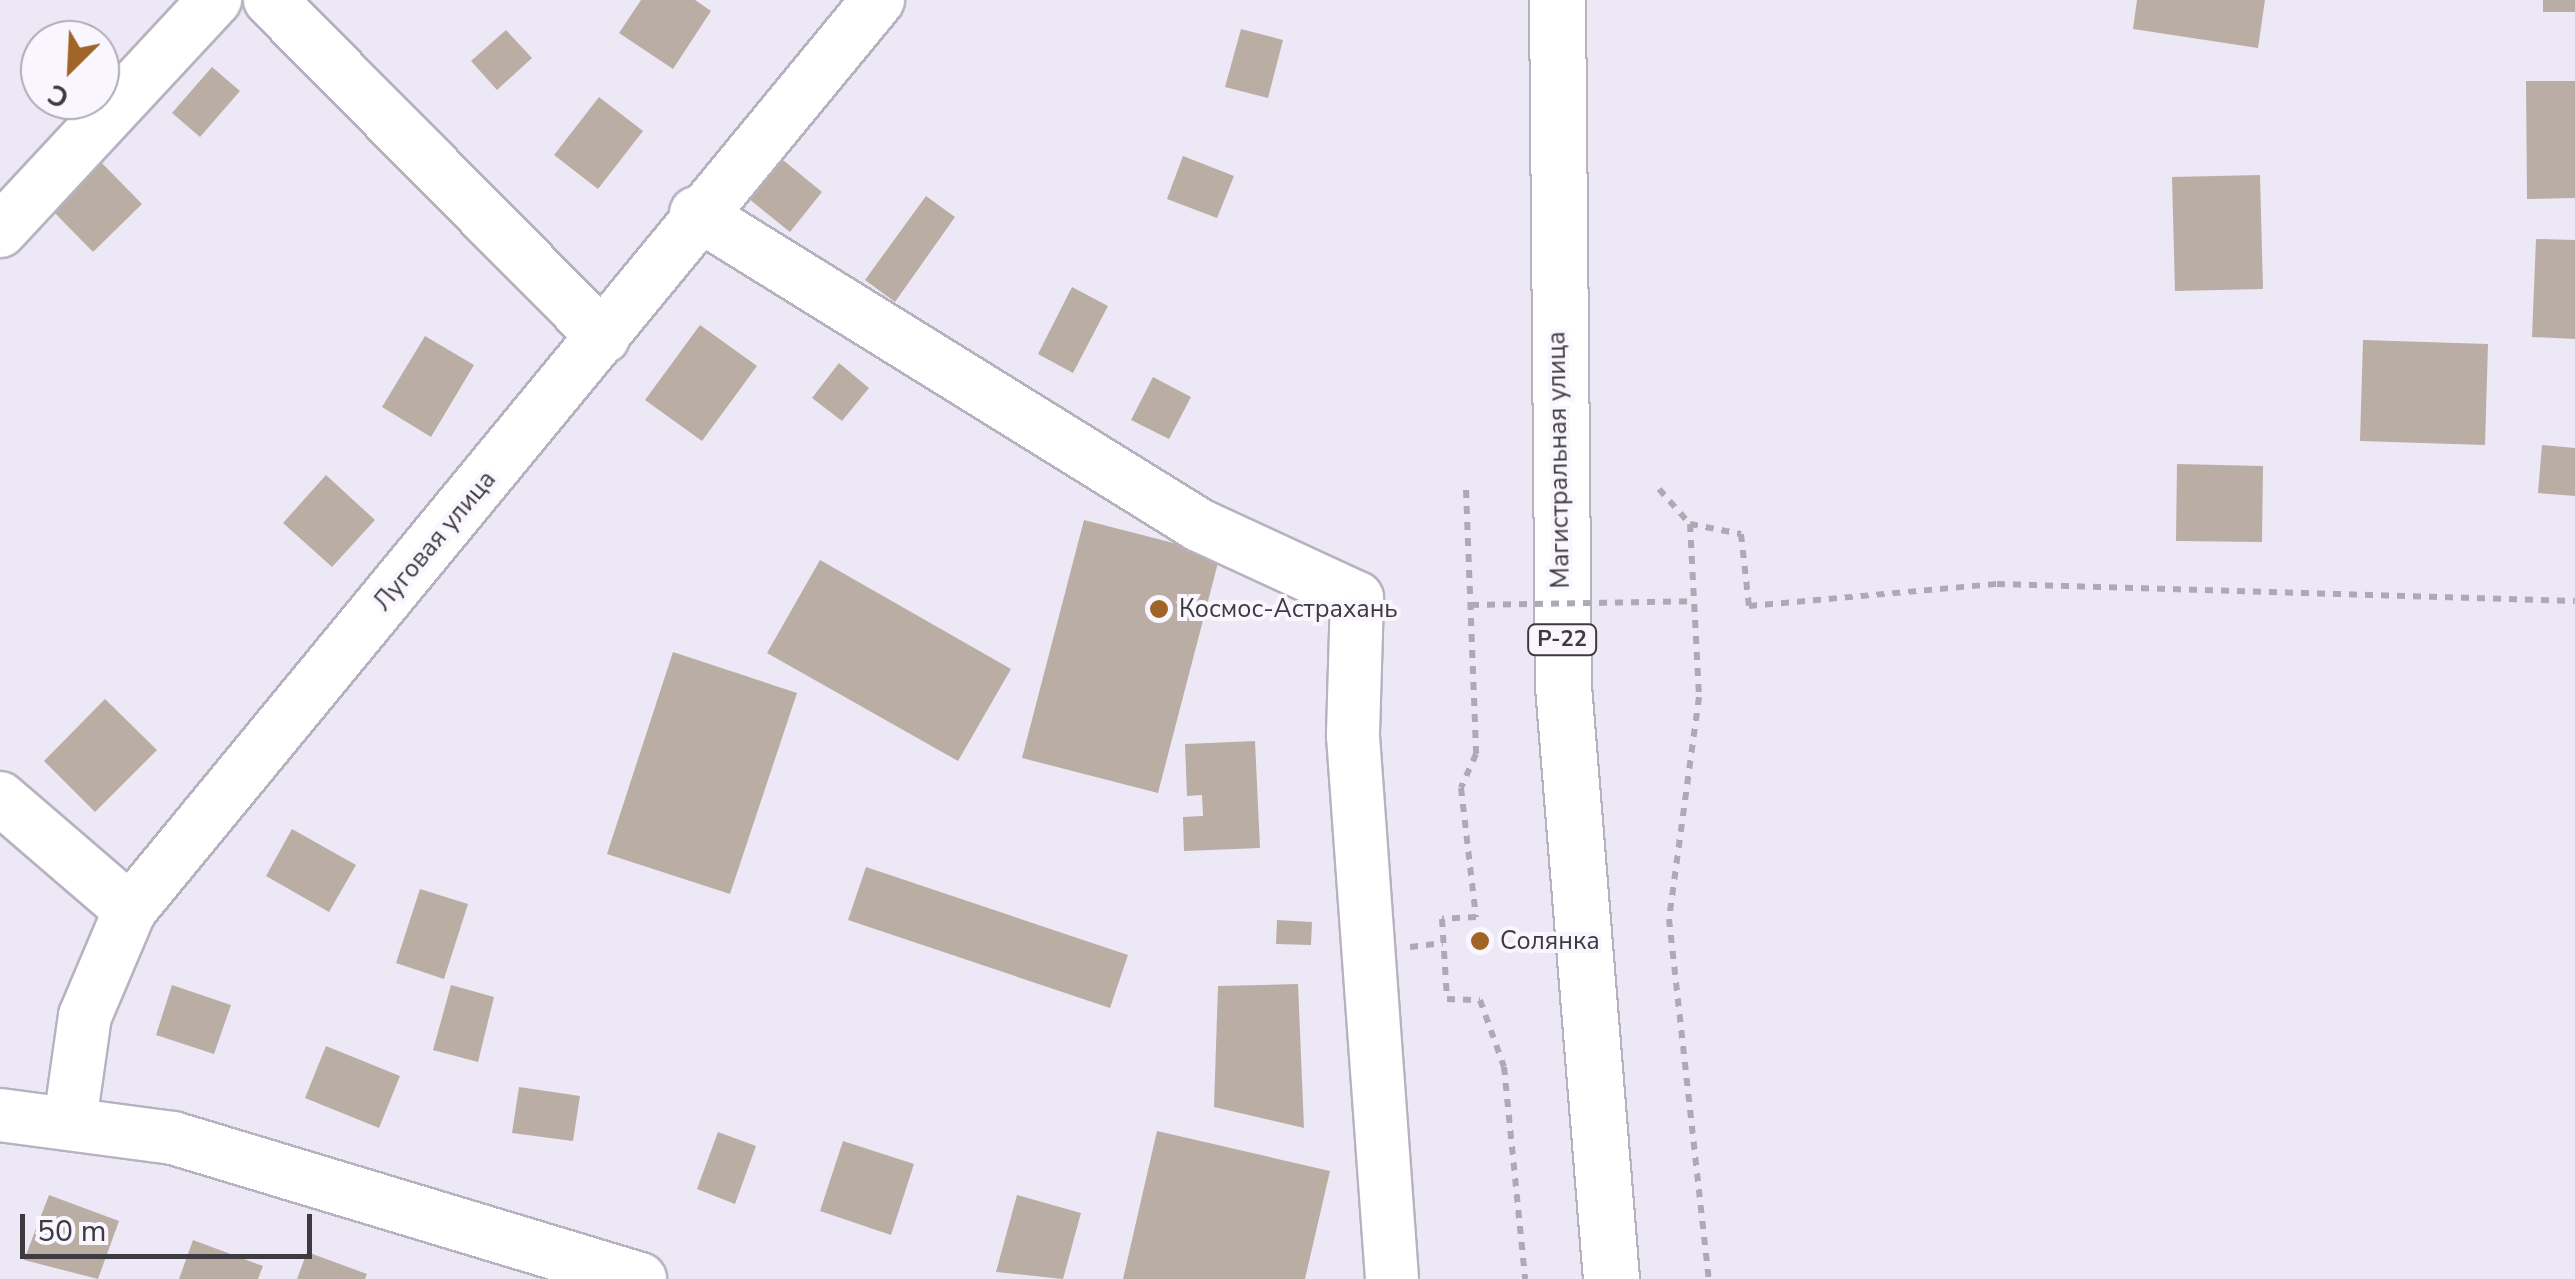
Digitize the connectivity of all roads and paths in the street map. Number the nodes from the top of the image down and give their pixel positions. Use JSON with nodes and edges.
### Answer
{"nodes":[{"id":1,"x":215,"y":0,"type":"edge"},
{"id":2,"x":270,"y":0,"type":"edge"},
{"id":3,"x":878,"y":0,"type":"edge"},
{"id":4,"x":1556,"y":0,"type":"edge"},
{"id":5,"x":696,"y":213,"type":"junction"},
{"id":6,"x":0,"y":230,"type":"edge"},
{"id":7,"x":604,"y":337,"type":"junction"},
{"id":8,"x":1660,"y":489,"type":"dead end"},
{"id":9,"x":1466,"y":490,"type":"dead end"},
{"id":10,"x":1690,"y":524,"type":"junction"},
{"id":11,"x":1694,"y":601,"type":"junction"},
{"id":12,"x":2575,"y":601,"type":"edge"},
{"id":13,"x":1470,"y":605,"type":"junction"},
{"id":14,"x":0,"y":798,"type":"edge"},
{"id":15,"x":130,"y":910,"type":"junction"},
{"id":16,"x":0,"y":1115,"type":"edge"},
{"id":17,"x":70,"y":1121,"type":"junction"},
{"id":18,"x":640,"y":1279,"type":"edge"},
{"id":19,"x":1392,"y":1279,"type":"edge"},
{"id":20,"x":1524,"y":1279,"type":"edge"},
{"id":21,"x":1612,"y":1279,"type":"edge"},
{"id":22,"x":1710,"y":1279,"type":"edge"}],
"edges":[{"from":1,"to":6,"type":"street"},
{"from":2,"to":7,"type":"street"},
{"from":3,"to":5,"type":"street","name":"Луговая улица"},
{"from":4,"to":21,"type":"highway","name":"Магистральная улица","number":"Р-22"},
{"from":5,"to":7,"type":"street","name":"Луговая улица"},
{"from":5,"to":19,"type":"street"},
{"from":7,"to":15,"type":"street","name":"Луговая улица"},
{"from":8,"to":10,"type":"path"},
{"from":9,"to":13,"type":"path"},
{"from":10,"to":11,"type":"path"},
{"from":10,"to":12,"type":"path"},
{"from":11,"to":13,"type":"path","bridge":true},
{"from":11,"to":22,"type":"path"},
{"from":13,"to":20,"type":"path"},
{"from":14,"to":15,"type":"street"},
{"from":15,"to":17,"type":"street","name":"Луговая улица"},
{"from":16,"to":17,"type":"street"},
{"from":17,"to":18,"type":"street"}]}
